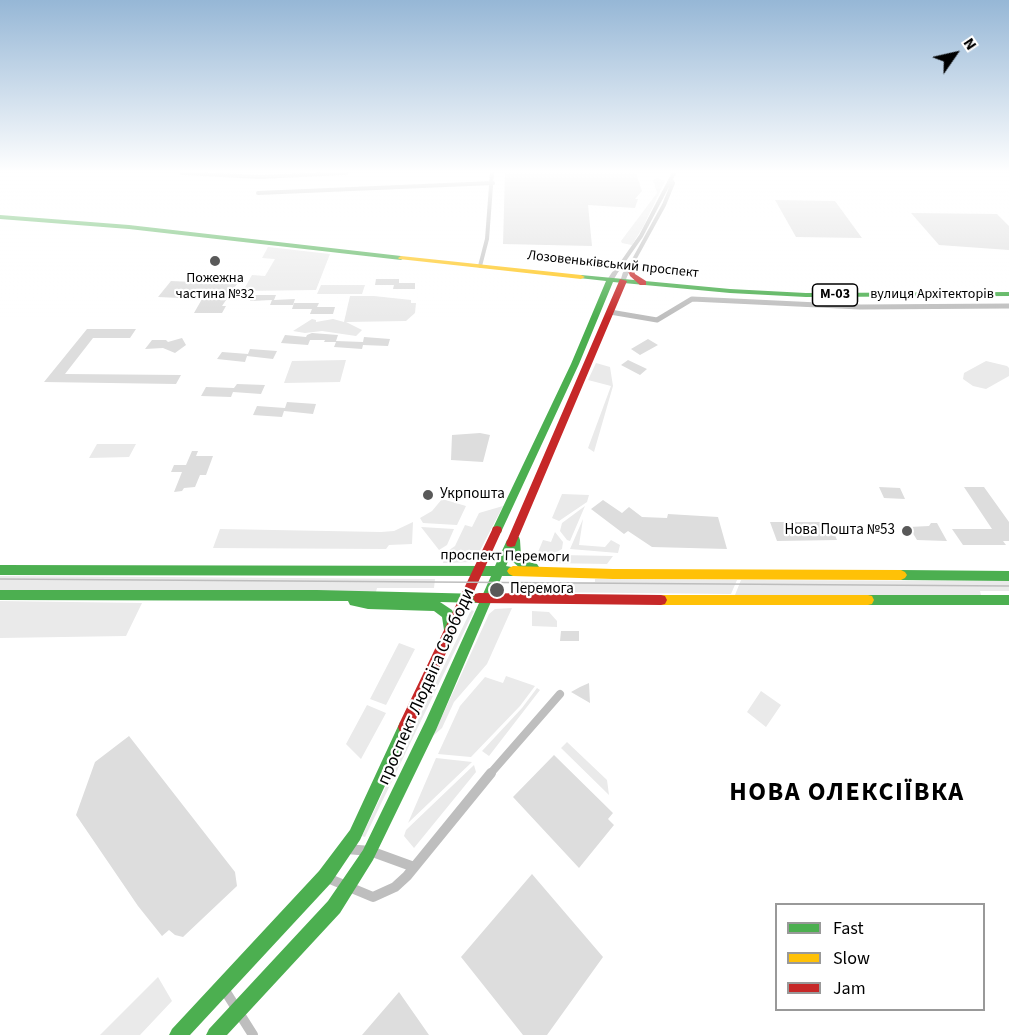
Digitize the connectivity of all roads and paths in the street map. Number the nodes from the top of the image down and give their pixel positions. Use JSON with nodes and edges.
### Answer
{"nodes":[{"id":1,"x":55,"y":221,"type":"edge"},
{"id":2,"x":489,"y":221,"type":"edge"},
{"id":3,"x":649,"y":221,"type":"edge"},
{"id":4,"x":655,"y":221,"type":"edge"},
{"id":5,"x":630,"y":252,"type":"junction"},
{"id":6,"x":637,"y":253,"type":"junction"},
{"id":7,"x":480,"y":266,"type":"junction"},
{"id":8,"x":629,"y":266,"type":"junction"},
{"id":9,"x":610,"y":280,"type":"junction"},
{"id":10,"x":623,"y":281,"type":"junction"},
{"id":11,"x":645,"y":284,"type":"junction"},
{"id":12,"x":1009,"y":294,"type":"edge"},
{"id":13,"x":1009,"y":306,"type":"edge"},
{"id":14,"x":610,"y":312,"type":"junction"},
{"id":15,"x":519,"y":524,"type":"junction"},
{"id":16,"x":0,"y":570,"type":"edge"},
{"id":17,"x":478,"y":571,"type":"junction"},
{"id":18,"x":497,"y":571,"type":"junction"},
{"id":19,"x":614,"y":574,"type":"junction"},
{"id":20,"x":1009,"y":576,"type":"edge"},
{"id":21,"x":0,"y":595,"type":"edge"},
{"id":22,"x":330,"y":596,"type":"junction"},
{"id":23,"x":466,"y":597,"type":"junction"},
{"id":24,"x":486,"y":598,"type":"junction"},
{"id":25,"x":1009,"y":600,"type":"edge"},
{"id":26,"x":450,"y":634,"type":"junction"},
{"id":27,"x":560,"y":694,"type":"dead end"},
{"id":28,"x":347,"y":849,"type":"junction"},
{"id":29,"x":370,"y":851,"type":"junction"},
{"id":30,"x":414,"y":867,"type":"junction"},
{"id":31,"x":325,"y":877,"type":"junction"},
{"id":32,"x":349,"y":887,"type":"junction"},
{"id":33,"x":223,"y":988,"type":"junction"},
{"id":34,"x":237,"y":1010,"type":"junction"},
{"id":35,"x":178,"y":1035,"type":"edge"},
{"id":36,"x":214,"y":1035,"type":"edge"},
{"id":37,"x":252,"y":1035,"type":"edge"}],
"edges":[{"from":1,"to":7,"type":"main road","name":"Лозовеньківський проспект","number":"М-03"},
{"from":2,"to":7,"type":"street"},
{"from":3,"to":5,"type":"street"},
{"from":4,"to":6,"type":"street"},
{"from":5,"to":6,"type":"street"},
{"from":5,"to":9,"type":"street"},
{"from":6,"to":8,"type":"street"},
{"from":7,"to":9,"type":"main road","name":"Лозовеньківський проспект","number":"М-03"},
{"from":8,"to":10,"type":"street"},
{"from":8,"to":11,"type":"main road"},
{"from":9,"to":10,"type":"main road","name":"Лозовеньківський проспект","number":"М-03"},
{"from":9,"to":17,"type":"main road","name":"проспект Людвіга Свободи"},
{"from":10,"to":11,"type":"main road","name":"Лозовеньківський проспект","number":"М-03"},
{"from":10,"to":14,"type":"main road","name":"проспект Людвіга Свободи"},
{"from":11,"to":12,"type":"main road","name":"Лозовеньківський проспект","number":"М-03"},
{"from":13,"to":14,"type":"street","name":"вулиця Архітекторів"},
{"from":14,"to":15,"type":"main road","name":"проспект Людвіга Свободи"},
{"from":15,"to":18,"type":"main road","name":"проспект Людвіга Свободи"},
{"from":15,"to":19,"type":"main road"},
{"from":16,"to":17,"type":"main road","name":"проспект Перемоги"},
{"from":17,"to":18,"type":"main road","name":"проспект Перемоги"},
{"from":17,"to":23,"type":"main road","name":"проспект Людвіга Свободи"},
{"from":18,"to":19,"type":"main road","name":"проспект Перемоги"},
{"from":18,"to":24,"type":"main road","name":"проспект Людвіга Свободи"},
{"from":19,"to":20,"type":"main road","name":"проспект Перемоги"},
{"from":21,"to":22,"type":"main road"},
{"from":22,"to":23,"type":"main road"},
{"from":22,"to":26,"type":"main road"},
{"from":23,"to":24,"type":"main road"},
{"from":23,"to":26,"type":"main road","name":"проспект Людвіга Свободи"},
{"from":24,"to":25,"type":"main road"},
{"from":24,"to":29,"type":"main road","name":"проспект Людвіга Свободи"},
{"from":26,"to":28,"type":"main road","name":"проспект Людвіга Свободи"},
{"from":27,"to":30,"type":"street"},
{"from":28,"to":29,"type":"street"},
{"from":28,"to":31,"type":"main road","name":"проспект Людвіга Свободи"},
{"from":29,"to":30,"type":"street"},
{"from":29,"to":32,"type":"main road","name":"проспект Людвіга Свободи"},
{"from":30,"to":32,"type":"street"},
{"from":31,"to":32,"type":"street"},
{"from":31,"to":33,"type":"main road","name":"проспект Людвіга Свободи"},
{"from":32,"to":34,"type":"main road","name":"проспект Людвіга Свободи"},
{"from":33,"to":34,"type":"street"},
{"from":33,"to":35,"type":"main road","name":"проспект Людвіга Свободи"},
{"from":34,"to":36,"type":"main road","name":"проспект Людвіга Свободи"},
{"from":34,"to":37,"type":"street"}]}
